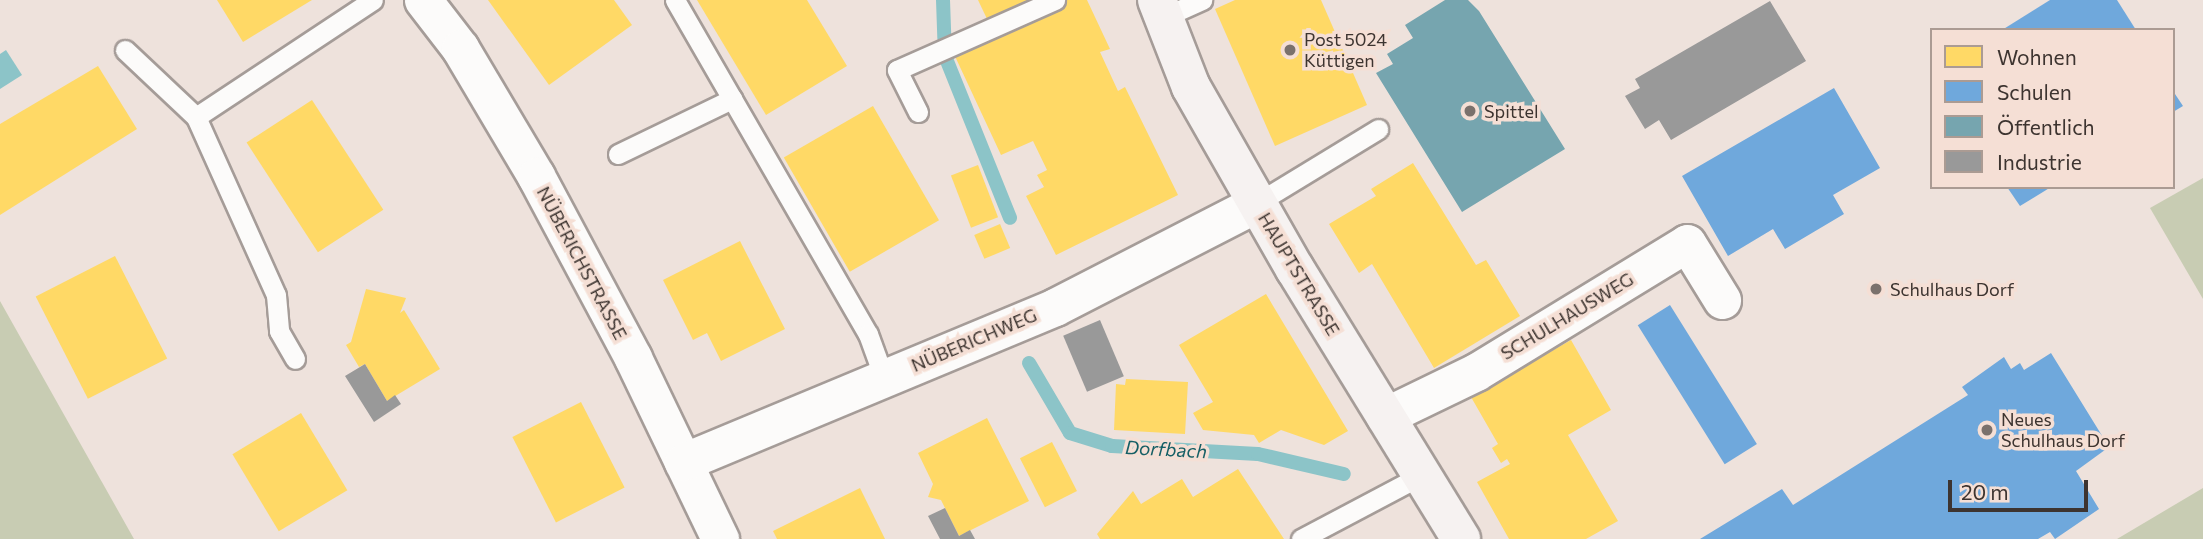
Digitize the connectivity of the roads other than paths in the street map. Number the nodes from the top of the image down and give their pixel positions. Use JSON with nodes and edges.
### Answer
{"nodes":[{"id":1,"x":373,"y":0,"type":"edge"},
{"id":2,"x":423,"y":0,"type":"edge"},
{"id":3,"x":676,"y":0,"type":"edge"},
{"id":4,"x":1055,"y":0,"type":"edge"},
{"id":5,"x":1202,"y":0,"type":"edge"},
{"id":6,"x":1160,"y":8,"type":"edge"},
{"id":7,"x":125,"y":50,"type":"dead end"},
{"id":8,"x":732,"y":99,"type":"junction"},
{"id":9,"x":918,"y":113,"type":"dead end"},
{"id":10,"x":196,"y":117,"type":"junction"},
{"id":11,"x":1378,"y":128,"type":"dead end"},
{"id":12,"x":618,"y":154,"type":"dead end"},
{"id":13,"x":1257,"y":203,"type":"junction"},
{"id":14,"x":1722,"y":300,"type":"dead end"},
{"id":15,"x":295,"y":359,"type":"dead end"},
{"id":16,"x":884,"y":377,"type":"junction"},
{"id":17,"x":1385,"y":416,"type":"junction"},
{"id":18,"x":683,"y":462,"type":"junction"},
{"id":19,"x":1420,"y":476,"type":"junction"},
{"id":20,"x":720,"y":539,"type":"edge"},
{"id":21,"x":1301,"y":539,"type":"edge"},
{"id":22,"x":1461,"y":539,"type":"edge"}],
"edges":[{"from":1,"to":10,"type":"lane"},
{"from":2,"to":18,"type":"street","name":"NÜBERICHSTRASSE"},
{"from":3,"to":8,"type":"lane"},
{"from":4,"to":9,"type":"lane"},
{"from":5,"to":6,"type":"lane"},
{"from":6,"to":13,"type":"street","name":"HAUPTSTRASSE"},
{"from":7,"to":10,"type":"lane"},
{"from":8,"to":12,"type":"lane"},
{"from":8,"to":16,"type":"lane"},
{"from":10,"to":15,"type":"lane"},
{"from":11,"to":13,"type":"lane"},
{"from":13,"to":16,"type":"street","name":"NÜBERICHWEG"},
{"from":13,"to":17,"type":"street","name":"HAUPTSTRASSE"},
{"from":14,"to":17,"type":"street","name":"SCHULHAUSWEG"},
{"from":16,"to":18,"type":"street","name":"NÜBERICHWEG"},
{"from":17,"to":19,"type":"street","name":"HAUPTSTRASSE"},
{"from":18,"to":20,"type":"street","name":"NÜBERICHSTRASSE"},
{"from":19,"to":21,"type":"lane"},
{"from":19,"to":22,"type":"street","name":"HAUPTSTRASSE"}]}
